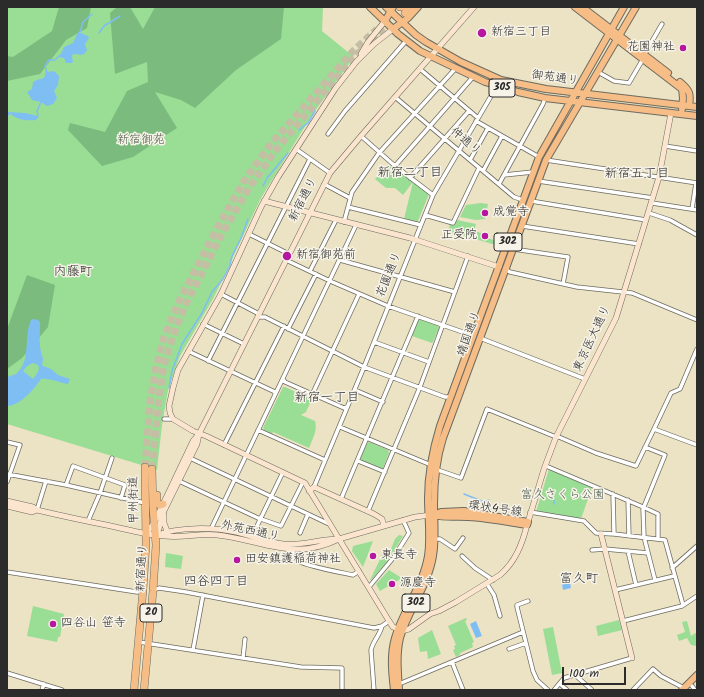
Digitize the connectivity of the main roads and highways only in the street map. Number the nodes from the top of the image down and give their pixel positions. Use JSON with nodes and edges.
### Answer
{"nodes":[{"id":1,"x":370,"y":7,"type":"edge"},
{"id":2,"x":410,"y":7,"type":"edge"},
{"id":3,"x":418,"y":7,"type":"edge"},
{"id":4,"x":578,"y":7,"type":"edge"},
{"id":5,"x":624,"y":7,"type":"edge"},
{"id":6,"x":636,"y":7,"type":"edge"},
{"id":7,"x":390,"y":8,"type":"edge"},
{"id":8,"x":402,"y":9,"type":"tunnel mouth"},
{"id":9,"x":385,"y":21,"type":"junction"},
{"id":10,"x":402,"y":22,"type":"junction"},
{"id":11,"x":393,"y":29,"type":"junction"},
{"id":12,"x":611,"y":32,"type":"junction"},
{"id":13,"x":618,"y":38,"type":"junction"},
{"id":14,"x":643,"y":57,"type":"junction"},
{"id":15,"x":575,"y":93,"type":"junction"},
{"id":16,"x":584,"y":94,"type":"junction"},
{"id":17,"x":570,"y":101,"type":"junction"},
{"id":18,"x":646,"y":101,"type":"junction"},
{"id":19,"x":579,"y":102,"type":"junction"},
{"id":20,"x":682,"y":105,"type":"junction"},
{"id":21,"x":689,"y":106,"type":"junction"},
{"id":22,"x":697,"y":107,"type":"edge"},
{"id":23,"x":645,"y":110,"type":"junction"},
{"id":24,"x":682,"y":114,"type":"junction"},
{"id":25,"x":697,"y":116,"type":"edge"},
{"id":26,"x":523,"y":200,"type":"junction"},
{"id":27,"x":530,"y":201,"type":"junction"},
{"id":28,"x":502,"y":268,"type":"junction"},
{"id":29,"x":149,"y":468,"type":"junction"},
{"id":30,"x":165,"y":505,"type":"road end"},
{"id":31,"x":431,"y":515,"type":"junction"},
{"id":32,"x":527,"y":523,"type":"road end"},
{"id":33,"x":155,"y":535,"type":"joint"},
{"id":34,"x":143,"y":590,"type":"joint"},
{"id":35,"x":400,"y":630,"type":"junction"},
{"id":36,"x":697,"y":676,"type":"edge"},
{"id":37,"x":399,"y":687,"type":"edge"},
{"id":38,"x":690,"y":688,"type":"edge"},
{"id":39,"x":134,"y":690,"type":"edge"},
{"id":40,"x":144,"y":690,"type":"edge"},
{"id":41,"x":394,"y":690,"type":"edge"}],
"edges":[{"from":1,"to":9,"type":"main road","number":"305"},
{"from":2,"to":8,"type":"highway"},
{"from":3,"to":10,"type":"main road"},
{"from":4,"to":12,"type":"main road"},
{"from":5,"to":12,"type":"main road","name":"靖国通り"},
{"from":6,"to":13,"type":"main road","name":"靖国通り"},
{"from":7,"to":9,"type":"main road"},
{"from":7,"to":10,"type":"main road","name":"御苑通り","number":"305"},
{"from":9,"to":11,"type":"main road","name":"御苑通り","number":"305"},
{"from":10,"to":11,"type":"main road"},
{"from":10,"to":15,"type":"main road","name":"御苑通り","number":"305"},
{"from":11,"to":17,"type":"main road","name":"御苑通り","number":"305"},
{"from":12,"to":13,"type":"main road"},
{"from":12,"to":15,"type":"main road","name":"靖国通り","number":"302"},
{"from":13,"to":14,"type":"main road"},
{"from":13,"to":16,"type":"main road","name":"靖国通り","number":"302"},
{"from":14,"to":20,"type":"main road"},
{"from":14,"to":21,"type":"main road"},
{"from":15,"to":16,"type":"main road","name":"御苑通り","number":"305"},
{"from":15,"to":17,"type":"main road","name":"靖国通り","number":"302"},
{"from":16,"to":18,"type":"main road","name":"御苑通り","number":"305"},
{"from":16,"to":19,"type":"main road","name":"靖国通り","number":"302"},
{"from":17,"to":19,"type":"main road","name":"御苑通り","number":"305"},
{"from":17,"to":26,"type":"main road","name":"靖国通り","number":"302"},
{"from":18,"to":20,"type":"main road","name":"御苑通り","number":"305"},
{"from":18,"to":23,"type":"main road"},
{"from":19,"to":23,"type":"main road","name":"御苑通り","number":"305"},
{"from":19,"to":27,"type":"main road","name":"靖国通り","number":"302"},
{"from":20,"to":21,"type":"main road","name":"御苑通り","number":"305"},
{"from":20,"to":24,"type":"main road"},
{"from":21,"to":22,"type":"main road","number":"305"},
{"from":23,"to":24,"type":"main road","name":"御苑通り","number":"305"},
{"from":24,"to":25,"type":"main road","number":"305"},
{"from":26,"to":27,"type":"main road"},
{"from":26,"to":28,"type":"main road","name":"靖国通り","number":"302"},
{"from":27,"to":28,"type":"main road","name":"靖国通り","number":"302"},
{"from":28,"to":31,"type":"main road","name":"靖国通り","number":"302"},
{"from":29,"to":30,"type":"highway"},
{"from":29,"to":33,"type":"highway","name":"甲州街道","number":"20"},
{"from":29,"to":34,"type":"highway","name":"甲州街道","number":"20"},
{"from":31,"to":32,"type":"main road","name":"環状4号線"},
{"from":31,"to":35,"type":"main road","name":"靖国通り","number":"302"},
{"from":31,"to":35,"type":"main road","name":"靖国通り","number":"302"},
{"from":33,"to":40,"type":"highway","name":"新宿通り","number":"20"},
{"from":34,"to":39,"type":"highway","name":"新宿通り","number":"20"},
{"from":35,"to":37,"type":"main road","name":"靖国通り","number":"302"},
{"from":35,"to":41,"type":"main road","name":"靖国通り","number":"302"},
{"from":36,"to":38,"type":"main road"}]}
